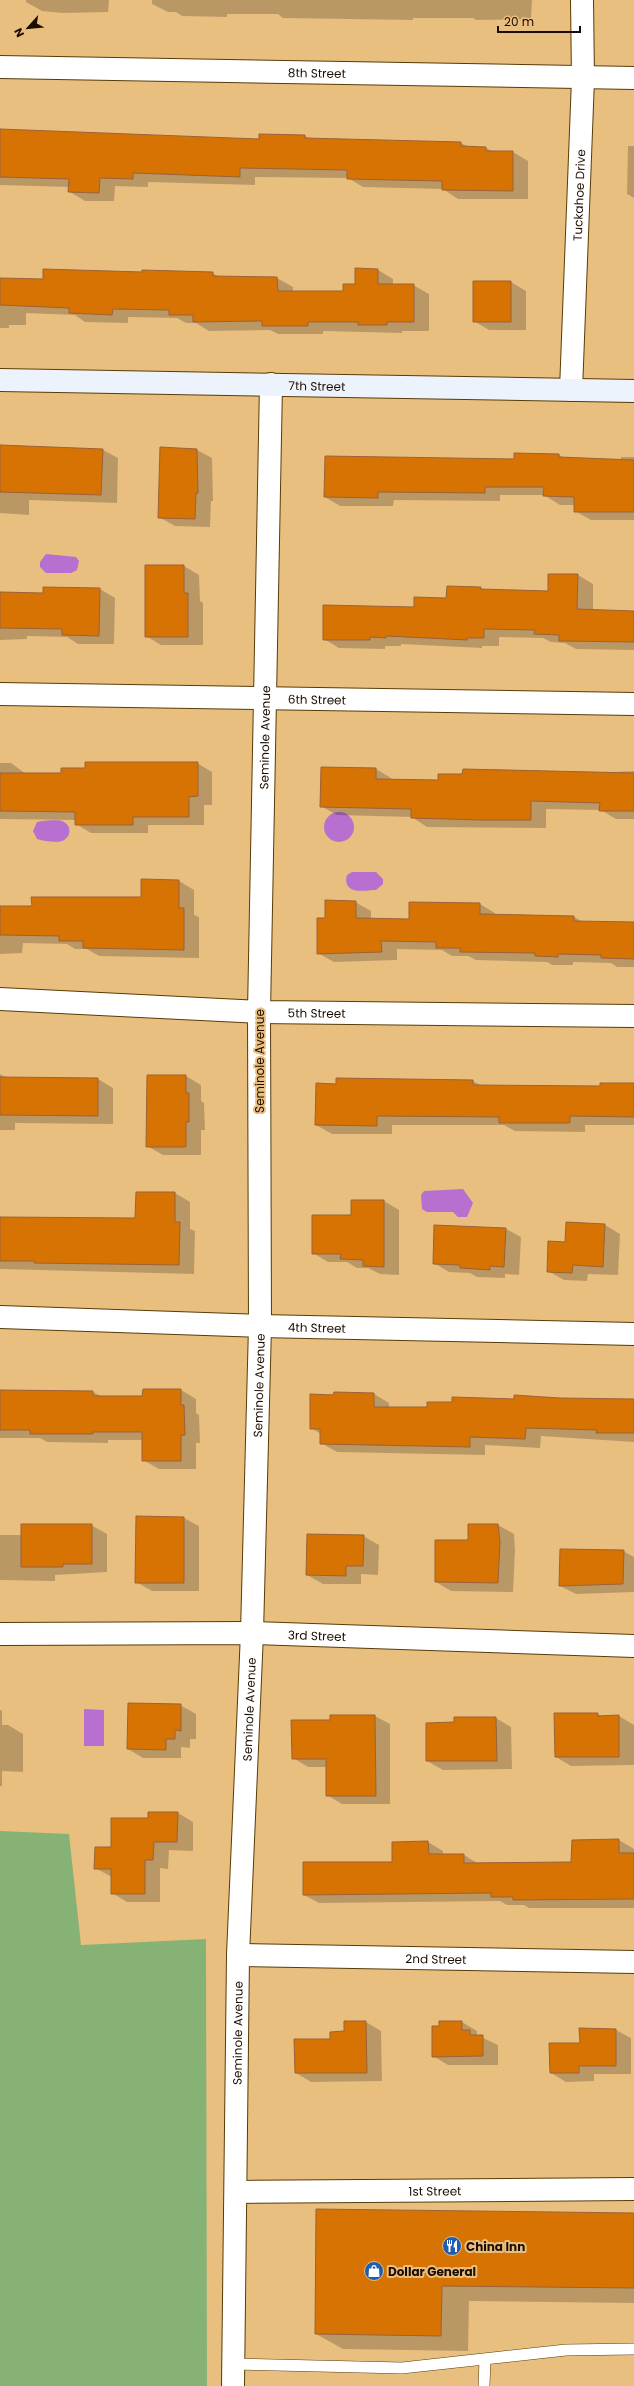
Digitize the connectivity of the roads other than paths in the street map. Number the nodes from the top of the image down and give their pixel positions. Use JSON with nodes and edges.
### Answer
{"nodes":[{"id":1,"x":582,"y":0,"type":"edge"},
{"id":2,"x":0,"y":67,"type":"edge"},
{"id":3,"x":634,"y":78,"type":"edge"},
{"id":4,"x":583,"y":79,"type":"junction"},
{"id":5,"x":0,"y":380,"type":"edge"},
{"id":6,"x":271,"y":384,"type":"junction"},
{"id":7,"x":572,"y":390,"type":"junction"},
{"id":8,"x":634,"y":391,"type":"edge"},
{"id":9,"x":0,"y":694,"type":"edge"},
{"id":10,"x":264,"y":697,"type":"junction"},
{"id":11,"x":634,"y":704,"type":"edge"},
{"id":12,"x":0,"y":999,"type":"edge"},
{"id":13,"x":259,"y":1012,"type":"junction"},
{"id":14,"x":634,"y":1016,"type":"edge"},
{"id":15,"x":0,"y":1317,"type":"edge"},
{"id":16,"x":260,"y":1326,"type":"junction"},
{"id":17,"x":634,"y":1334,"type":"edge"},
{"id":18,"x":252,"y":1633,"type":"junction"},
{"id":19,"x":0,"y":1634,"type":"edge"},
{"id":20,"x":634,"y":1646,"type":"edge"},
{"id":21,"x":238,"y":1954,"type":"junction"},
{"id":22,"x":634,"y":1962,"type":"edge"},
{"id":23,"x":634,"y":2189,"type":"edge"},
{"id":24,"x":236,"y":2192,"type":"junction"},
{"id":25,"x":634,"y":2349,"type":"edge"},
{"id":26,"x":485,"y":2360,"type":"junction"},
{"id":27,"x":233,"y":2364,"type":"junction"},
{"id":28,"x":233,"y":2386,"type":"edge"},
{"id":29,"x":484,"y":2386,"type":"edge"}],
"edges":[{"from":1,"to":4,"type":"street","name":"Tuckahoe Drive"},
{"from":2,"to":4,"type":"street","name":"8th Street"},
{"from":3,"to":4,"type":"street","name":"8th Street"},
{"from":4,"to":7,"type":"street","name":"Tuckahoe Drive"},
{"from":5,"to":6,"type":"street","name":"7th Street"},
{"from":6,"to":7,"type":"street","name":"7th Street"},
{"from":6,"to":10,"type":"street","name":"Seminole Avenue"},
{"from":7,"to":8,"type":"street","name":"7th Street"},
{"from":9,"to":10,"type":"street","name":"6th Street"},
{"from":10,"to":11,"type":"street","name":"6th Street"},
{"from":10,"to":13,"type":"street","name":"Seminole Avenue"},
{"from":12,"to":13,"type":"street","name":"5th Street"},
{"from":13,"to":14,"type":"street","name":"5th Street"},
{"from":13,"to":16,"type":"street","name":"Seminole Avenue"},
{"from":15,"to":16,"type":"street","name":"4th Street"},
{"from":16,"to":17,"type":"street","name":"4th Street"},
{"from":16,"to":18,"type":"street","name":"Seminole Avenue"},
{"from":18,"to":19,"type":"street","name":"3rd Street"},
{"from":18,"to":20,"type":"street","name":"3rd Street"},
{"from":18,"to":21,"type":"street","name":"Seminole Avenue"},
{"from":21,"to":22,"type":"street","name":"2nd Street"},
{"from":21,"to":24,"type":"street","name":"Seminole Avenue"},
{"from":23,"to":24,"type":"street","name":"1st Street"},
{"from":24,"to":27,"type":"street","name":"Seminole Avenue"},
{"from":25,"to":26,"type":"lane"},
{"from":26,"to":27,"type":"lane"},
{"from":26,"to":29,"type":"lane"},
{"from":27,"to":28,"type":"street","name":"Seminole Avenue"}]}
